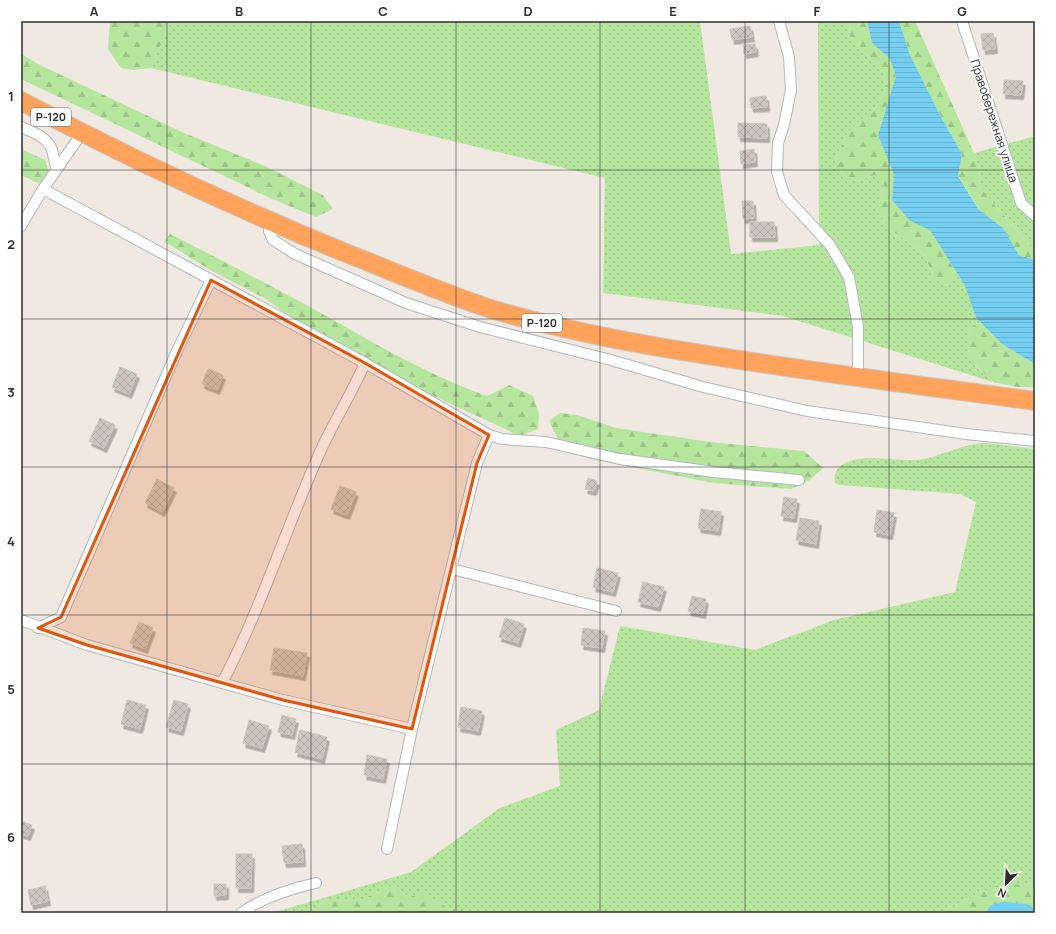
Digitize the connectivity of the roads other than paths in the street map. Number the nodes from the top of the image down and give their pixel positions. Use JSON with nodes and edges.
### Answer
{"nodes":[{"id":1,"x":780,"y":21,"type":"edge"},
{"id":2,"x":962,"y":21,"type":"edge"},
{"id":3,"x":21,"y":100,"type":"edge"},
{"id":4,"x":21,"y":127,"type":"edge"},
{"id":5,"x":82,"y":133,"type":"junction"},
{"id":6,"x":57,"y":168,"type":"junction"},
{"id":7,"x":43,"y":189,"type":"junction"},
{"id":8,"x":1035,"y":216,"type":"edge"},
{"id":9,"x":269,"y":221,"type":"junction"},
{"id":10,"x":21,"y":226,"type":"edge"},
{"id":11,"x":211,"y":280,"type":"junction"},
{"id":12,"x":365,"y":363,"type":"junction"},
{"id":13,"x":858,"y":377,"type":"junction"},
{"id":14,"x":1035,"y":400,"type":"edge"},
{"id":15,"x":489,"y":435,"type":"junction"},
{"id":16,"x":1035,"y":440,"type":"edge"},
{"id":17,"x":799,"y":480,"type":"dead end"},
{"id":18,"x":452,"y":569,"type":"junction"},
{"id":19,"x":616,"y":611,"type":"dead end"},
{"id":20,"x":21,"y":620,"type":"edge"},
{"id":21,"x":38,"y":628,"type":"junction"},
{"id":22,"x":222,"y":683,"type":"junction"},
{"id":23,"x":412,"y":729,"type":"junction"},
{"id":24,"x":387,"y":849,"type":"dead end"},
{"id":25,"x":316,"y":883,"type":"dead end"},
{"id":26,"x":241,"y":913,"type":"edge"}],
"edges":[{"from":1,"to":13,"type":"street"},
{"from":2,"to":8,"type":"street","name":"Правобережная улица"},
{"from":3,"to":5,"type":"highway","number":"Р-120"},
{"from":4,"to":6,"type":"street"},
{"from":5,"to":6,"type":"street"},
{"from":5,"to":9,"type":"highway","number":"Р-120"},
{"from":6,"to":7,"type":"street"},
{"from":7,"to":10,"type":"street"},
{"from":7,"to":11,"type":"street"},
{"from":9,"to":13,"type":"highway","number":"Р-120"},
{"from":9,"to":16,"type":"street"},
{"from":11,"to":12,"type":"street"},
{"from":11,"to":21,"type":"street"},
{"from":12,"to":15,"type":"street"},
{"from":12,"to":22,"type":"street"},
{"from":13,"to":14,"type":"highway","number":"Р-120"},
{"from":15,"to":17,"type":"street"},
{"from":15,"to":18,"type":"street"},
{"from":18,"to":19,"type":"street"},
{"from":18,"to":23,"type":"street"},
{"from":20,"to":21,"type":"street"},
{"from":21,"to":22,"type":"street"},
{"from":22,"to":23,"type":"street"},
{"from":23,"to":24,"type":"street"},
{"from":25,"to":26,"type":"street"}]}
